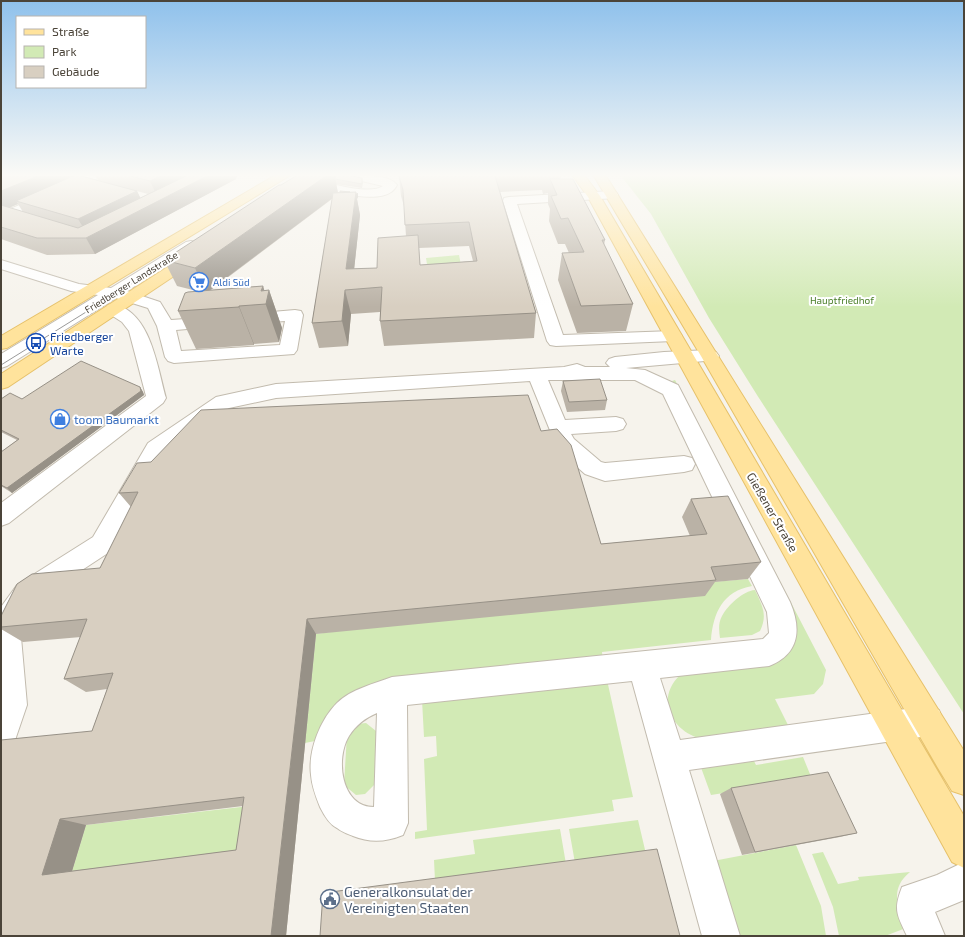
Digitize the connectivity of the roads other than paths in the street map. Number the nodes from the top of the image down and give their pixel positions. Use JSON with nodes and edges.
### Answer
{"nodes":[{"id":1,"x":23,"y":220,"type":"edge"},
{"id":2,"x":209,"y":220,"type":"edge"},
{"id":3,"x":243,"y":220,"type":"edge"},
{"id":4,"x":515,"y":220,"type":"edge"},
{"id":5,"x":607,"y":220,"type":"edge"},
{"id":6,"x":625,"y":220,"type":"edge"},
{"id":7,"x":29,"y":221,"type":"edge"},
{"id":8,"x":209,"y":247,"type":"edge"},
{"id":9,"x":1,"y":264,"type":"edge"},
{"id":10,"x":90,"y":290,"type":"junction"},
{"id":11,"x":131,"y":297,"type":"junction"},
{"id":12,"x":114,"y":301,"type":"junction"},
{"id":13,"x":166,"y":326,"type":"junction"},
{"id":14,"x":673,"y":336,"type":"junction"},
{"id":15,"x":1,"y":344,"type":"edge"},
{"id":16,"x":698,"y":357,"type":"junction"},
{"id":17,"x":1,"y":362,"type":"edge"},
{"id":18,"x":564,"y":373,"type":"junction"},
{"id":19,"x":536,"y":374,"type":"junction"},
{"id":20,"x":1,"y":383,"type":"edge"},
{"id":21,"x":616,"y":424,"type":"dead end"},
{"id":22,"x":558,"y":428,"type":"junction"},
{"id":23,"x":684,"y":464,"type":"dead end"},
{"id":24,"x":1,"y":516,"type":"edge"},
{"id":25,"x":642,"y":665,"type":"junction"},
{"id":26,"x":392,"y":692,"type":"dead end"},
{"id":27,"x":928,"y":720,"type":"junction"},
{"id":28,"x":894,"y":726,"type":"junction"},
{"id":29,"x":1,"y":738,"type":"edge"},
{"id":30,"x":669,"y":756,"type":"junction"},
{"id":31,"x":964,"y":779,"type":"edge"},
{"id":32,"x":964,"y":850,"type":"edge"},
{"id":33,"x":964,"y":880,"type":"edge"},
{"id":34,"x":721,"y":936,"type":"edge"},
{"id":35,"x":926,"y":936,"type":"edge"}],
"edges":[{"from":1,"to":7,"type":"street"},
{"from":2,"to":10,"type":"main road","name":"Friedberger Landstraße"},
{"from":3,"to":12,"type":"street","name":"Friedberger Landstraße"},
{"from":4,"to":14,"type":"street"},
{"from":5,"to":14,"type":"main road","name":"Gießener Straße"},
{"from":6,"to":16,"type":"main road","name":"Gießener Straße"},
{"from":8,"to":11,"type":"main road","name":"Friedberger Landstraße"},
{"from":9,"to":10,"type":"street"},
{"from":10,"to":12,"type":"street"},
{"from":10,"to":15,"type":"main road","name":"Friedberger Landstraße"},
{"from":11,"to":12,"type":"main road","name":"Friedberger Landstraße"},
{"from":11,"to":13,"type":"street"},
{"from":12,"to":17,"type":"street","name":"Friedberger Landstraße"},
{"from":12,"to":20,"type":"main road","name":"Friedberger Landstraße"},
{"from":12,"to":24,"type":"street"},
{"from":13,"to":13,"type":"street"},
{"from":14,"to":16,"type":"main road","name":"Gießener Straße"},
{"from":16,"to":18,"type":"street"},
{"from":16,"to":27,"type":"main road","name":"Gießener Straße"},
{"from":16,"to":28,"type":"main road","name":"Gießener Straße"},
{"from":18,"to":19,"type":"street"},
{"from":18,"to":25,"type":"street"},
{"from":19,"to":22,"type":"street"},
{"from":19,"to":29,"type":"street"},
{"from":21,"to":22,"type":"street"},
{"from":22,"to":23,"type":"street"},
{"from":25,"to":26,"type":"street"},
{"from":25,"to":30,"type":"street"},
{"from":27,"to":28,"type":"street"},
{"from":27,"to":31,"type":"main road","name":"Gießener Straße"},
{"from":28,"to":30,"type":"street"},
{"from":28,"to":32,"type":"main road","name":"Gießener Straße"},
{"from":30,"to":34,"type":"street"},
{"from":33,"to":35,"type":"street"}]}
